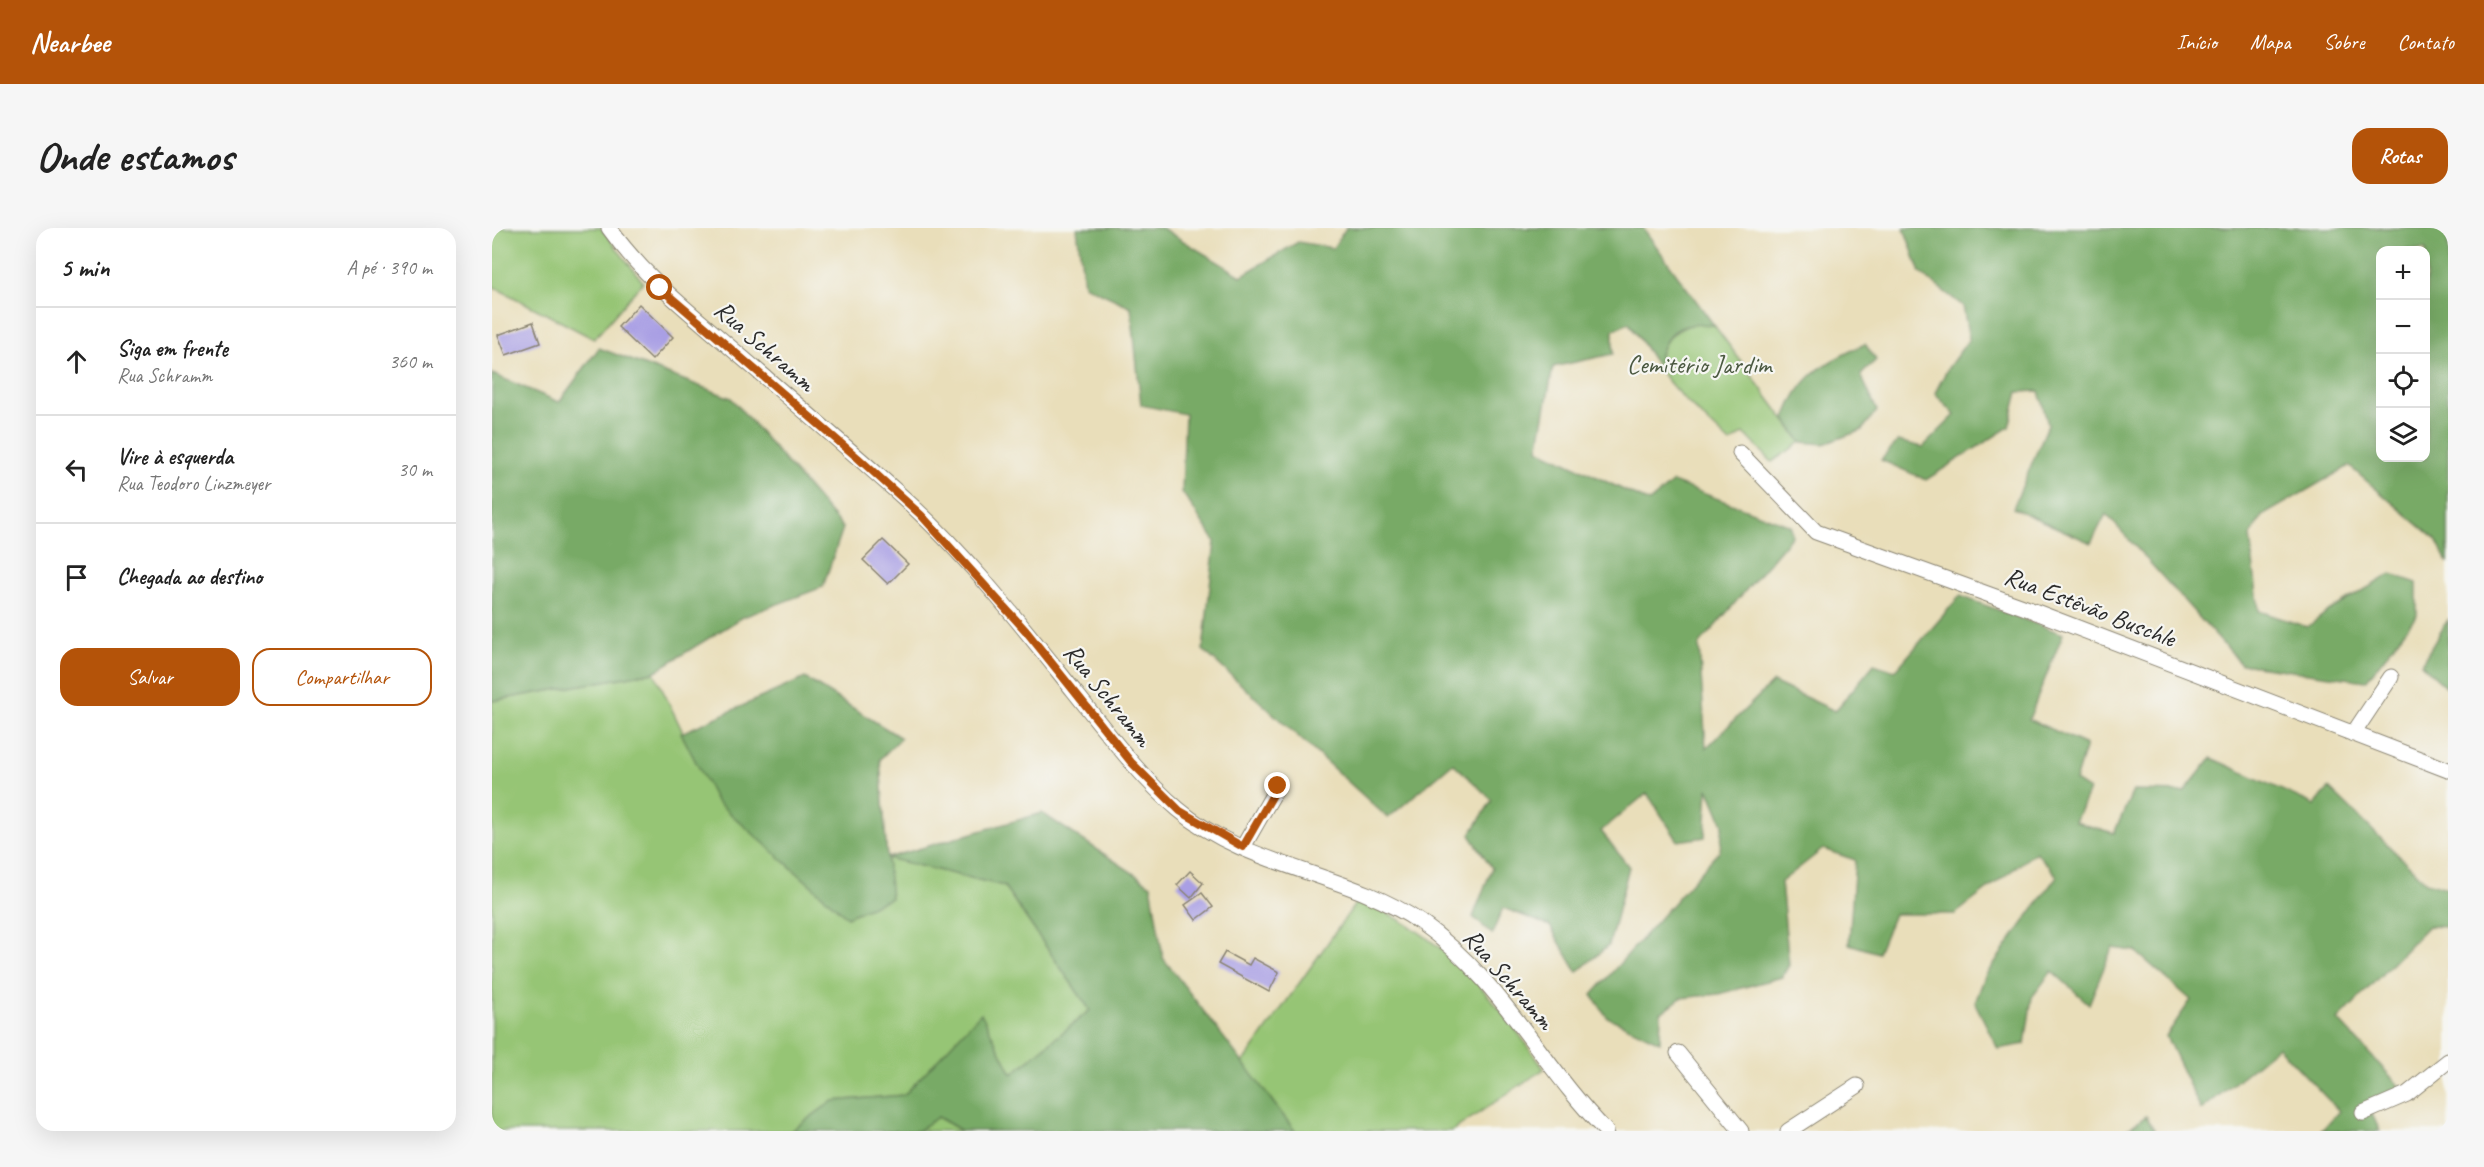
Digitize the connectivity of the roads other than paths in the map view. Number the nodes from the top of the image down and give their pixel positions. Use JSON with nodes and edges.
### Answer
{"nodes":[{"id":1,"x":609,"y":228,"type":"edge"},
{"id":2,"x":1740,"y":453,"type":"dead end"},
{"id":3,"x":2391,"y":677,"type":"dead end"},
{"id":4,"x":2353,"y":734,"type":"junction"},
{"id":5,"x":2448,"y":770,"type":"edge"},
{"id":6,"x":1278,"y":786,"type":"dead end"},
{"id":7,"x":1243,"y":847,"type":"junction"},
{"id":8,"x":1678,"y":1053,"type":"dead end"},
{"id":9,"x":2448,"y":1061,"type":"edge"},
{"id":10,"x":1857,"y":1086,"type":"dead end"},
{"id":11,"x":2363,"y":1113,"type":"dead end"},
{"id":12,"x":1606,"y":1131,"type":"edge"},
{"id":13,"x":1741,"y":1131,"type":"edge"},
{"id":14,"x":1788,"y":1131,"type":"edge"}],
"edges":[{"from":1,"to":7,"type":"street","name":"Rua Schramm"},
{"from":2,"to":4,"type":"street","name":"Rua Estêvão Buschle"},
{"from":3,"to":4,"type":"street"},
{"from":4,"to":5,"type":"street","name":"Rua Estêvão Buschle"},
{"from":6,"to":7,"type":"street"},
{"from":7,"to":12,"type":"street","name":"Rua Schramm"},
{"from":8,"to":13,"type":"street"},
{"from":9,"to":11,"type":"street"},
{"from":10,"to":14,"type":"street"}]}
